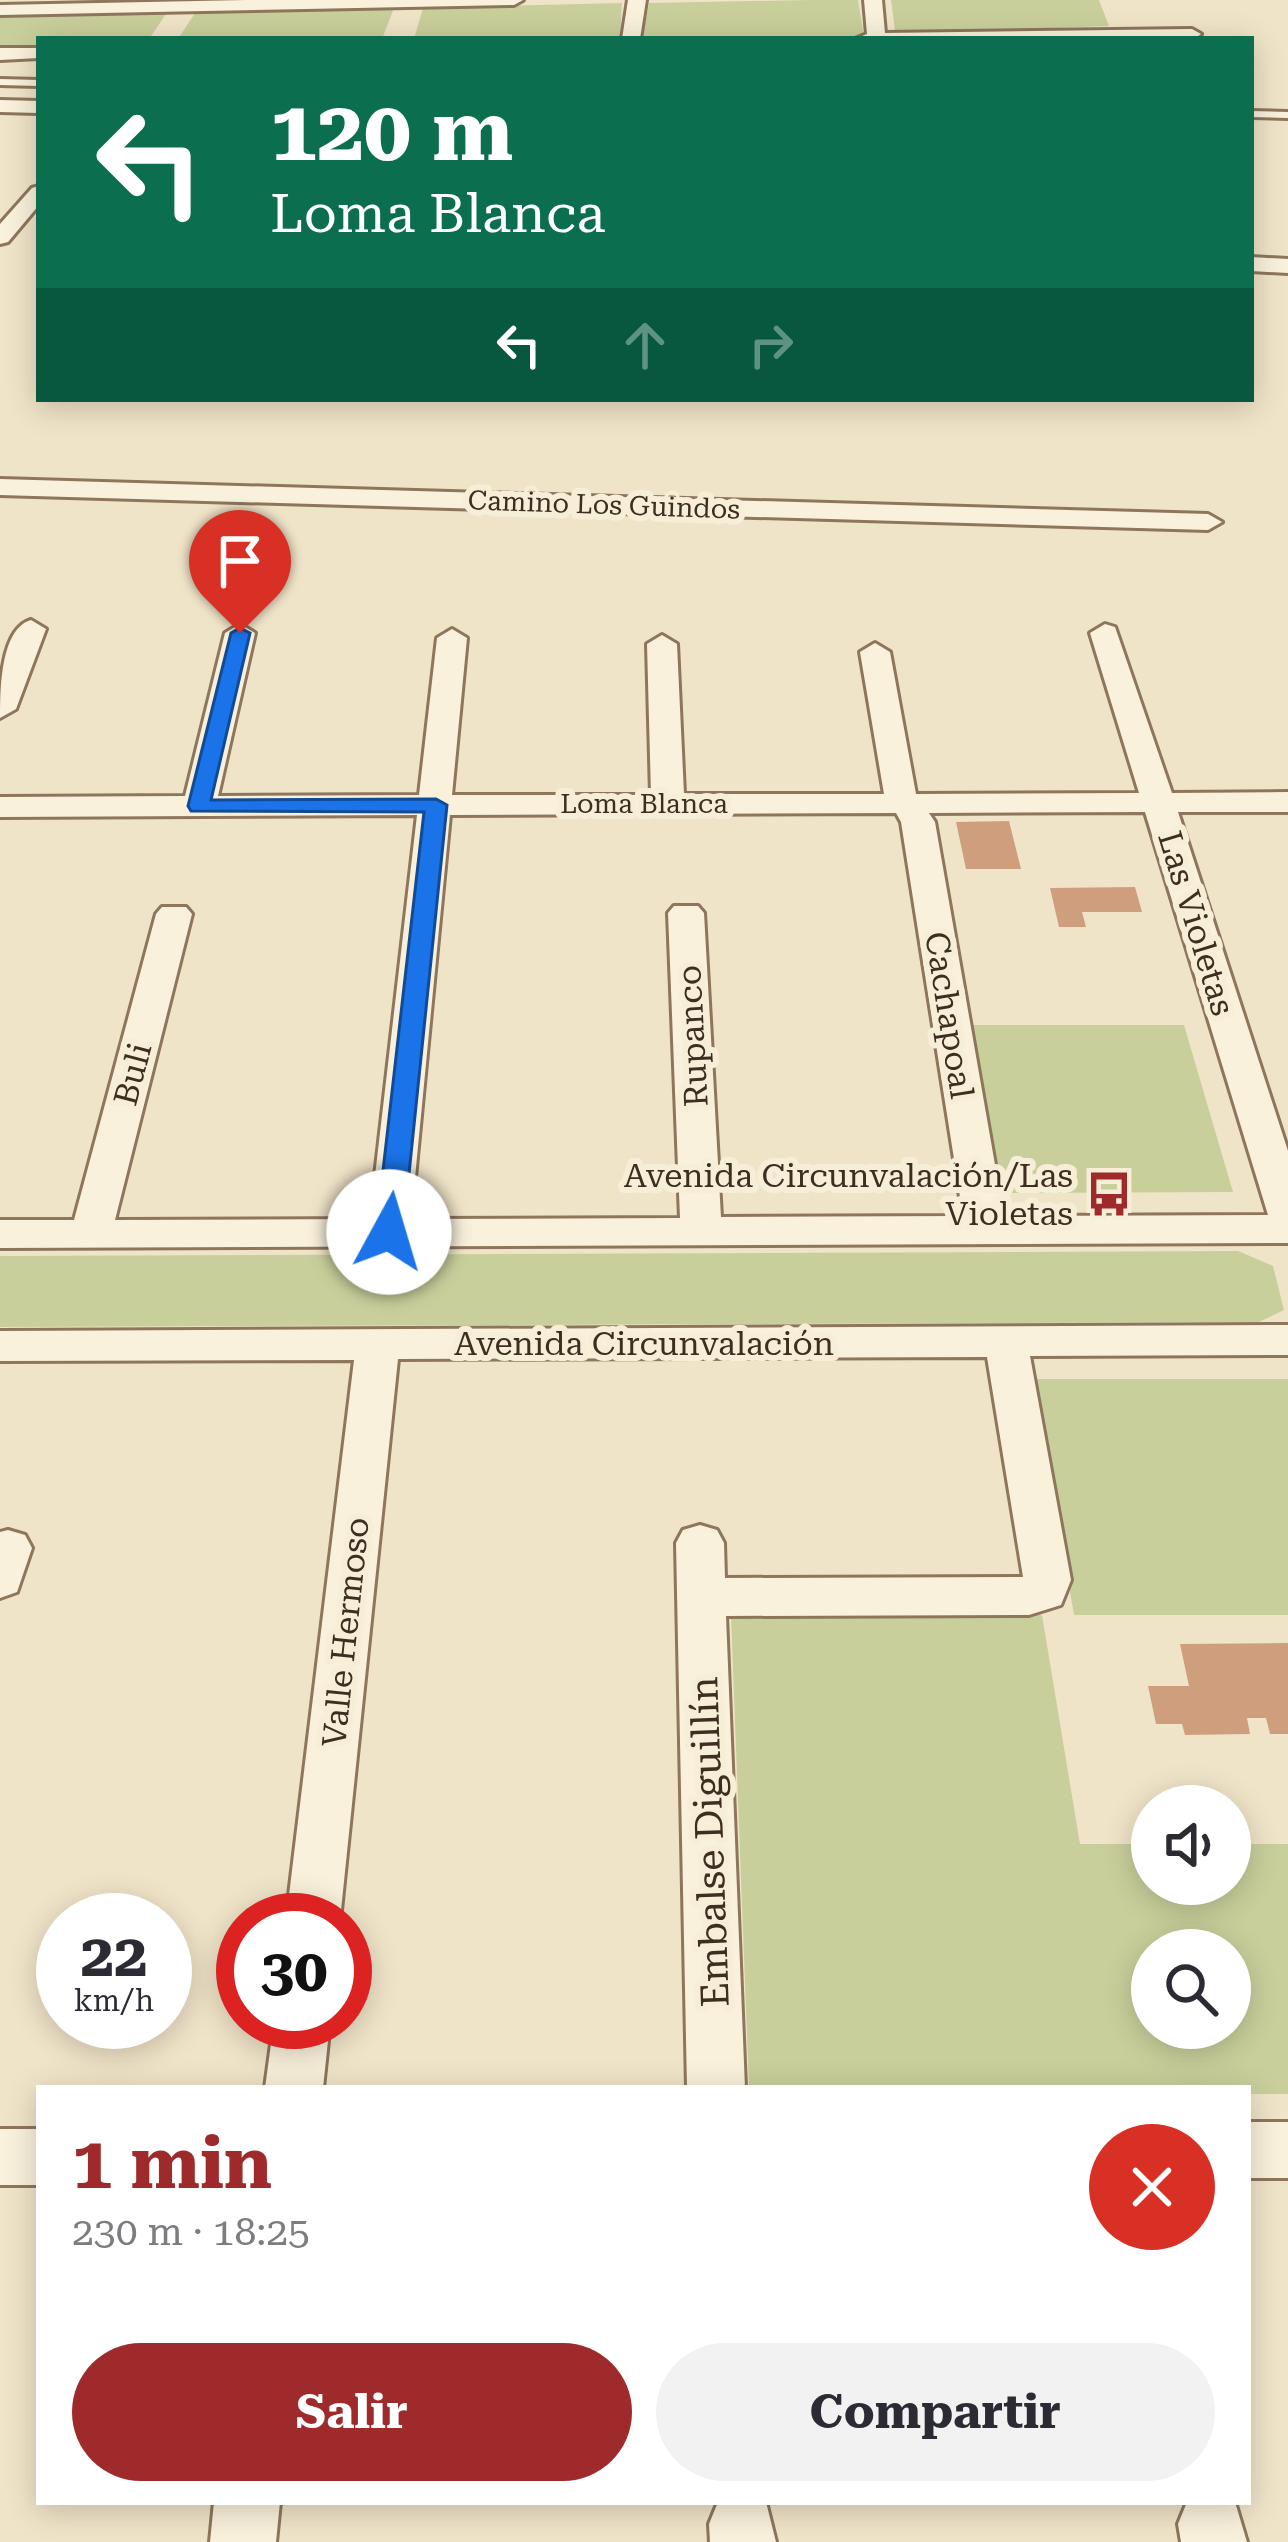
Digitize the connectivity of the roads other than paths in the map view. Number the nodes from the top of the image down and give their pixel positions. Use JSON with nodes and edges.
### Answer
{"nodes":[{"id":1,"x":514,"y":0,"type":"edge"},
{"id":2,"x":638,"y":0,"type":"edge"},
{"id":3,"x":873,"y":0,"type":"edge"},
{"id":4,"x":415,"y":1,"type":"edge"},
{"id":5,"x":306,"y":2,"type":"edge"},
{"id":6,"x":187,"y":3,"type":"edge"},
{"id":7,"x":80,"y":4,"type":"edge"},
{"id":8,"x":0,"y":10,"type":"edge"},
{"id":9,"x":1116,"y":10,"type":"dead end"},
{"id":10,"x":405,"y":25,"type":"dead end"},
{"id":11,"x":170,"y":29,"type":"dead end"},
{"id":12,"x":1124,"y":34,"type":"junction"},
{"id":13,"x":1192,"y":34,"type":"dead end"},
{"id":14,"x":632,"y":36,"type":"edge"},
{"id":15,"x":876,"y":36,"type":"edge"},
{"id":16,"x":1025,"y":36,"type":"edge"},
{"id":17,"x":36,"y":53,"type":"edge"},
{"id":18,"x":0,"y":54,"type":"edge"},
{"id":19,"x":0,"y":82,"type":"edge"},
{"id":20,"x":36,"y":83,"type":"edge"},
{"id":21,"x":0,"y":106,"type":"edge"},
{"id":22,"x":36,"y":107,"type":"edge"},
{"id":23,"x":1254,"y":114,"type":"edge"},
{"id":24,"x":1288,"y":115,"type":"edge"},
{"id":25,"x":25,"y":205,"type":"edge"},
{"id":26,"x":0,"y":237,"type":"edge"},
{"id":27,"x":1254,"y":264,"type":"edge"},
{"id":28,"x":1288,"y":266,"type":"edge"},
{"id":29,"x":0,"y":487,"type":"edge"},
{"id":30,"x":1208,"y":522,"type":"dead end"},
{"id":31,"x":31,"y":629,"type":"dead end"},
{"id":32,"x":240,"y":633,"type":"dead end"},
{"id":33,"x":1105,"y":633,"type":"dead end"},
{"id":34,"x":452,"y":638,"type":"dead end"},
{"id":35,"x":662,"y":644,"type":"dead end"},
{"id":36,"x":875,"y":652,"type":"dead end"},
{"id":37,"x":0,"y":709,"type":"edge"},
{"id":38,"x":1159,"y":802,"type":"junction"},
{"id":39,"x":1288,"y":802,"type":"edge"},
{"id":40,"x":906,"y":803,"type":"junction"},
{"id":41,"x":668,"y":804,"type":"junction"},
{"id":42,"x":436,"y":805,"type":"junction"},
{"id":43,"x":199,"y":806,"type":"junction"},
{"id":44,"x":0,"y":807,"type":"edge"},
{"id":45,"x":686,"y":913,"type":"dead end"},
{"id":46,"x":173,"y":914,"type":"dead end"},
{"id":47,"x":1288,"y":1214,"type":"edge"},
{"id":48,"x":1288,"y":1229,"type":"edge"},
{"id":49,"x":986,"y":1230,"type":"junction"},
{"id":50,"x":389,"y":1232,"type":"junction"},
{"id":51,"x":701,"y":1232,"type":"junction"},
{"id":52,"x":0,"y":1234,"type":"edge"},
{"id":53,"x":91,"y":1234,"type":"junction"},
{"id":54,"x":1288,"y":1340,"type":"edge"},
{"id":55,"x":1006,"y":1341,"type":"junction"},
{"id":56,"x":378,"y":1344,"type":"junction"},
{"id":57,"x":0,"y":1346,"type":"edge"},
{"id":58,"x":700,"y":1543,"type":"dead end"},
{"id":59,"x":702,"y":1597,"type":"junction"},
{"id":60,"x":316,"y":1893,"type":"edge"},
{"id":61,"x":299,"y":2049,"type":"edge"},
{"id":62,"x":294,"y":2085,"type":"edge"},
{"id":63,"x":716,"y":2085,"type":"edge"},
{"id":64,"x":1251,"y":2150,"type":"edge"},
{"id":65,"x":1288,"y":2150,"type":"edge"},
{"id":66,"x":36,"y":2157,"type":"edge"},
{"id":67,"x":0,"y":2158,"type":"edge"},
{"id":68,"x":247,"y":2505,"type":"edge"},
{"id":69,"x":243,"y":2542,"type":"edge"}],
"edges":[{"from":1,"to":4,"type":"street"},
{"from":2,"to":14,"type":"street"},
{"from":3,"to":15,"type":"street"},
{"from":4,"to":5,"type":"street"},
{"from":4,"to":10,"type":"street"},
{"from":5,"to":6,"type":"street"},
{"from":6,"to":7,"type":"street"},
{"from":6,"to":11,"type":"street"},
{"from":7,"to":8,"type":"street"},
{"from":9,"to":12,"type":"street"},
{"from":12,"to":13,"type":"street"},
{"from":12,"to":16,"type":"street"},
{"from":17,"to":18,"type":"street"},
{"from":19,"to":20,"type":"lane"},
{"from":21,"to":22,"type":"street"},
{"from":23,"to":24,"type":"lane"},
{"from":25,"to":26,"type":"street"},
{"from":27,"to":28,"type":"street"},
{"from":29,"to":30,"type":"street","name":"Camino Los Guindos"},
{"from":31,"to":37,"type":"street"},
{"from":32,"to":43,"type":"street"},
{"from":33,"to":38,"type":"street","name":"Las Violetas"},
{"from":34,"to":42,"type":"street"},
{"from":35,"to":41,"type":"street"},
{"from":36,"to":40,"type":"street","name":"Cachapoal"},
{"from":38,"to":39,"type":"street","name":"Loma Blanca"},
{"from":38,"to":40,"type":"street","name":"Loma Blanca"},
{"from":38,"to":47,"type":"street","name":"Las Violetas"},
{"from":40,"to":41,"type":"street","name":"Loma Blanca"},
{"from":40,"to":49,"type":"street","name":"Cachapoal"},
{"from":41,"to":42,"type":"street","name":"Loma Blanca"},
{"from":42,"to":43,"type":"street","name":"Loma Blanca"},
{"from":42,"to":50,"type":"street"},
{"from":43,"to":44,"type":"street","name":"Loma Blanca"},
{"from":45,"to":51,"type":"street","name":"Rupanco"},
{"from":46,"to":53,"type":"street","name":"Buli"},
{"from":48,"to":49,"type":"street"},
{"from":49,"to":51,"type":"street"},
{"from":50,"to":51,"type":"street"},
{"from":50,"to":53,"type":"street"},
{"from":52,"to":53,"type":"street"},
{"from":54,"to":55,"type":"street","name":"Avenida Circunvalación"},
{"from":55,"to":56,"type":"street","name":"Avenida Circunvalación"},
{"from":55,"to":59,"type":"street"},
{"from":56,"to":57,"type":"street","name":"Avenida Circunvalación"},
{"from":56,"to":60,"type":"street","name":"Valle Hermoso"},
{"from":58,"to":59,"type":"street","name":"Embalse Diguillín"},
{"from":59,"to":63,"type":"street","name":"Embalse Diguillín"},
{"from":61,"to":62,"type":"street"},
{"from":64,"to":65,"type":"street"},
{"from":66,"to":67,"type":"street"},
{"from":68,"to":69,"type":"street"}]}
